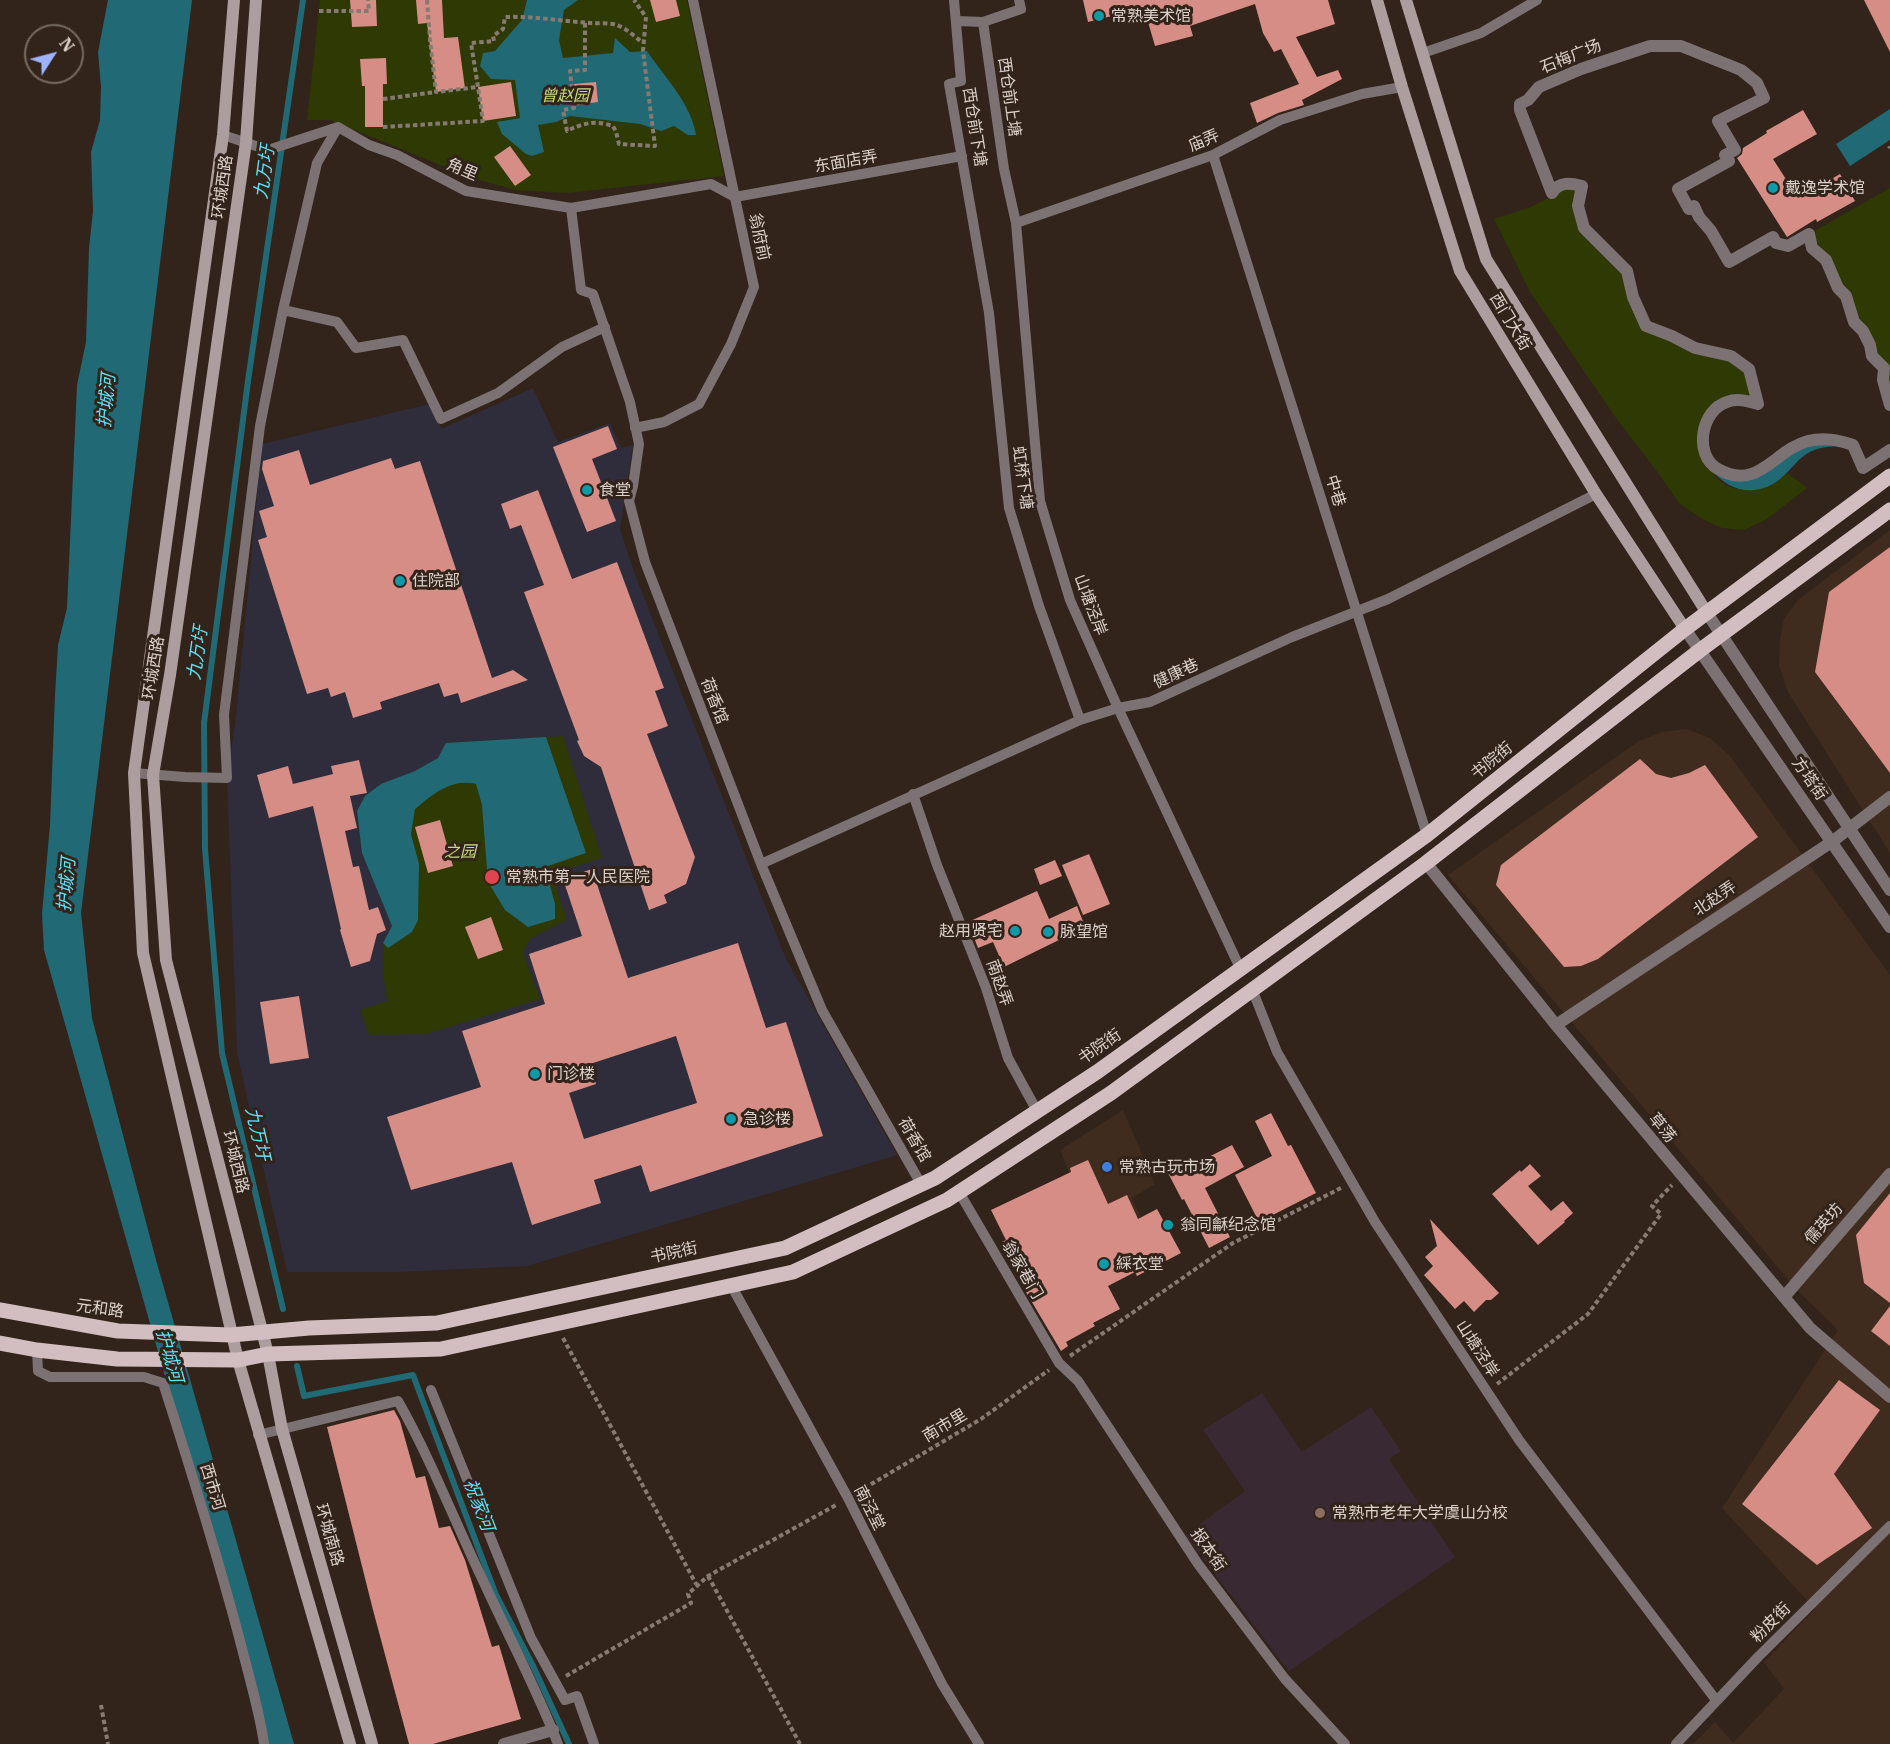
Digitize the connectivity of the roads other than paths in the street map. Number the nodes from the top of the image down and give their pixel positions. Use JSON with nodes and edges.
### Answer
{"nodes":[{"id":1,"x":234,"y":0,"type":"edge"},
{"id":2,"x":256,"y":0,"type":"edge"},
{"id":3,"x":693,"y":0,"type":"edge"},
{"id":4,"x":954,"y":0,"type":"edge"},
{"id":5,"x":1019,"y":0,"type":"edge"},
{"id":6,"x":1377,"y":0,"type":"edge"},
{"id":7,"x":1406,"y":0,"type":"edge"},
{"id":8,"x":1538,"y":0,"type":"edge"},
{"id":9,"x":957,"y":21,"type":"junction"},
{"id":10,"x":983,"y":22,"type":"junction"},
{"id":11,"x":1423,"y":53,"type":"junction"},
{"id":12,"x":1402,"y":87,"type":"junction"},
{"id":13,"x":338,"y":127,"type":"junction"},
{"id":14,"x":223,"y":135,"type":"junction"},
{"id":15,"x":246,"y":142,"type":"junction"},
{"id":16,"x":1213,"y":155,"type":"junction"},
{"id":17,"x":962,"y":156,"type":"junction"},
{"id":18,"x":735,"y":197,"type":"junction"},
{"id":19,"x":571,"y":208,"type":"junction"},
{"id":20,"x":1016,"y":223,"type":"junction"},
{"id":21,"x":976,"y":230,"type":"joint"},
{"id":22,"x":283,"y":310,"type":"junction"},
{"id":23,"x":605,"y":327,"type":"junction"},
{"id":24,"x":1890,"y":405,"type":"edge"},
{"id":25,"x":635,"y":428,"type":"junction"},
{"id":26,"x":1890,"y":450,"type":"edge"},
{"id":27,"x":1890,"y":476,"type":"edge"},
{"id":28,"x":1596,"y":494,"type":"junction"},
{"id":29,"x":1890,"y":510,"type":"edge"},
{"id":30,"x":1357,"y":612,"type":"junction"},
{"id":31,"x":1707,"y":613,"type":"junction"},
{"id":32,"x":1685,"y":629,"type":"junction"},
{"id":33,"x":1723,"y":633,"type":"junction"},
{"id":34,"x":1699,"y":651,"type":"junction"},
{"id":35,"x":1118,"y":708,"type":"junction"},
{"id":36,"x":1080,"y":720,"type":"junction"},
{"id":37,"x":134,"y":773,"type":"junction"},
{"id":38,"x":153,"y":775,"type":"junction"},
{"id":39,"x":913,"y":794,"type":"junction"},
{"id":40,"x":1890,"y":797,"type":"edge"},
{"id":41,"x":1850,"y":828,"type":"junction"},
{"id":42,"x":1427,"y":836,"type":"junction"},
{"id":43,"x":1833,"y":841,"type":"junction"},
{"id":44,"x":1426,"y":863,"type":"junction"},
{"id":45,"x":761,"y":864,"type":"junction"},
{"id":46,"x":1890,"y":890,"type":"edge"},
{"id":47,"x":1890,"y":927,"type":"edge"},
{"id":48,"x":1240,"y":968,"type":"junction"},
{"id":49,"x":1252,"y":989,"type":"junction"},
{"id":50,"x":1556,"y":1025,"type":"junction"},
{"id":51,"x":1038,"y":1111,"type":"junction"},
{"id":52,"x":1890,"y":1174,"type":"edge"},
{"id":53,"x":921,"y":1184,"type":"junction"},
{"id":54,"x":959,"y":1192,"type":"junction"},
{"id":55,"x":731,"y":1285,"type":"junction"},
{"id":56,"x":1784,"y":1297,"type":"junction"},
{"id":57,"x":0,"y":1310,"type":"edge"},
{"id":58,"x":195,"y":1333,"type":"joint"},
{"id":59,"x":261,"y":1333,"type":"junction"},
{"id":60,"x":231,"y":1335,"type":"junction"},
{"id":61,"x":0,"y":1343,"type":"edge"},
{"id":62,"x":38,"y":1350,"type":"junction"},
{"id":63,"x":268,"y":1354,"type":"junction"},
{"id":64,"x":238,"y":1360,"type":"junction"},
{"id":65,"x":1059,"y":1363,"type":"joint"},
{"id":66,"x":431,"y":1390,"type":"dead end"},
{"id":67,"x":1890,"y":1397,"type":"edge"},
{"id":68,"x":282,"y":1429,"type":"junction"},
{"id":69,"x":258,"y":1436,"type":"junction"},
{"id":70,"x":1890,"y":1526,"type":"edge"},
{"id":71,"x":555,"y":1682,"type":"junction"},
{"id":72,"x":538,"y":1695,"type":"junction"},
{"id":73,"x":1716,"y":1701,"type":"junction"},
{"id":74,"x":552,"y":1730,"type":"junction"},
{"id":75,"x":264,"y":1744,"type":"edge"},
{"id":76,"x":350,"y":1744,"type":"edge"},
{"id":77,"x":372,"y":1744,"type":"edge"},
{"id":78,"x":504,"y":1744,"type":"edge"},
{"id":79,"x":558,"y":1744,"type":"edge"},
{"id":80,"x":594,"y":1744,"type":"edge"},
{"id":81,"x":980,"y":1744,"type":"edge"},
{"id":82,"x":1345,"y":1744,"type":"edge"},
{"id":83,"x":1676,"y":1744,"type":"edge"}],
"edges":[{"from":1,"to":14,"type":"main road","name":"环城西路"},
{"from":2,"to":15,"type":"main road","name":"环城西路"},
{"from":3,"to":18,"type":"lane","name":"翁府前"},
{"from":4,"to":9,"type":"lane","name":"西仓前下塘"},
{"from":5,"to":10,"type":"lane"},
{"from":6,"to":12,"type":"main road","name":"西门大街"},
{"from":7,"to":11,"type":"main road","name":"西门大街"},
{"from":8,"to":11,"type":"lane"},
{"from":9,"to":10,"type":"lane"},
{"from":9,"to":17,"type":"lane","name":"西仓前下塘"},
{"from":10,"to":20,"type":"lane","name":"西仓前上塘"},
{"from":11,"to":31,"type":"main road","name":"西门大街"},
{"from":12,"to":16,"type":"lane","name":"庙弄"},
{"from":12,"to":28,"type":"main road","name":"西门大街"},
{"from":13,"to":15,"type":"lane"},
{"from":13,"to":19,"type":"lane","name":"角里"},
{"from":13,"to":22,"type":"lane"},
{"from":14,"to":15,"type":"lane"},
{"from":14,"to":37,"type":"main road","name":"环城西路"},
{"from":15,"to":38,"type":"main road","name":"环城西路"},
{"from":16,"to":20,"type":"lane","name":"庙弄"},
{"from":16,"to":30,"type":"lane","name":"中巷"},
{"from":17,"to":18,"type":"lane","name":"东面店弄"},
{"from":17,"to":21,"type":"lane","name":"西仓前下塘"},
{"from":18,"to":19,"type":"lane","name":"角里"},
{"from":18,"to":25,"type":"lane","name":"翁府前"},
{"from":19,"to":23,"type":"lane","name":"荷香馆"},
{"from":20,"to":35,"type":"lane","name":"山塘泾岸"},
{"from":21,"to":36,"type":"lane","name":"虹桥下塘"},
{"from":22,"to":23,"type":"lane"},
{"from":22,"to":38,"type":"lane"},
{"from":23,"to":25,"type":"lane","name":"荷香馆"},
{"from":24,"to":26,"type":"street","name":"石梅广场"},
{"from":25,"to":45,"type":"lane","name":"荷香馆"},
{"from":27,"to":31,"type":"main road","name":"书院街"},
{"from":28,"to":30,"type":"lane","name":"健康巷"},
{"from":28,"to":32,"type":"main road","name":"西门大街"},
{"from":29,"to":33,"type":"main road"},
{"from":30,"to":35,"type":"lane","name":"健康巷"},
{"from":30,"to":42,"type":"lane","name":"中巷"},
{"from":31,"to":32,"type":"main road","name":"书院街"},
{"from":31,"to":33,"type":"street","name":"方塔街"},
{"from":32,"to":34,"type":"street","name":"方塔街"},
{"from":32,"to":42,"type":"main road","name":"书院街"},
{"from":33,"to":34,"type":"main road"},
{"from":33,"to":41,"type":"street","name":"方塔街"},
{"from":34,"to":43,"type":"street","name":"方塔街"},
{"from":34,"to":44,"type":"main road"},
{"from":35,"to":36,"type":"lane","name":"健康巷"},
{"from":35,"to":48,"type":"lane","name":"山塘泾岸"},
{"from":36,"to":39,"type":"lane","name":"健康巷"},
{"from":37,"to":38,"type":"lane"},
{"from":37,"to":60,"type":"main road","name":"环城西路"},
{"from":38,"to":59,"type":"main road","name":"环城西路"},
{"from":39,"to":45,"type":"lane","name":"健康巷"},
{"from":39,"to":51,"type":"lane","name":"南赵弄"},
{"from":40,"to":41,"type":"street","name":"北赵弄"},
{"from":41,"to":43,"type":"street","name":"北赵弄"},
{"from":41,"to":46,"type":"street","name":"方塔街"},
{"from":42,"to":48,"type":"main road","name":"书院街"},
{"from":43,"to":47,"type":"street","name":"方塔街"},
{"from":43,"to":50,"type":"street","name":"北赵弄"},
{"from":44,"to":49,"type":"main road"},
{"from":44,"to":50,"type":"street","name":"草荡"},
{"from":45,"to":53,"type":"lane","name":"荷香馆"},
{"from":48,"to":51,"type":"main road","name":"书院街"},
{"from":49,"to":54,"type":"main road"},
{"from":49,"to":73,"type":"lane","name":"山塘泾岸"},
{"from":50,"to":56,"type":"street","name":"草荡"},
{"from":51,"to":53,"type":"main road","name":"书院街"},
{"from":52,"to":56,"type":"street","name":"儒英坊"},
{"from":53,"to":59,"type":"main road","name":"书院街"},
{"from":54,"to":55,"type":"main road"},
{"from":54,"to":65,"type":"lane","name":"翁家巷门"},
{"from":55,"to":63,"type":"main road"},
{"from":55,"to":81,"type":"lane","name":"南泾堂"},
{"from":56,"to":67,"type":"street","name":"草荡"},
{"from":57,"to":58,"type":"main road","name":"元和路"},
{"from":58,"to":60,"type":"main road","name":"书院街"},
{"from":59,"to":60,"type":"main road","name":"书院街"},
{"from":59,"to":63,"type":"main road","name":"环城南路"},
{"from":60,"to":64,"type":"main road"},
{"from":61,"to":62,"type":"main road"},
{"from":62,"to":64,"type":"main road"},
{"from":62,"to":75,"type":"lane","name":"西市河"},
{"from":63,"to":64,"type":"main road"},
{"from":63,"to":68,"type":"main road","name":"环城南路"},
{"from":64,"to":69,"type":"main road"},
{"from":65,"to":82,"type":"lane","name":"报本街"},
{"from":66,"to":71,"type":"lane"},
{"from":68,"to":69,"type":"lane"},
{"from":68,"to":72,"type":"lane"},
{"from":68,"to":77,"type":"main road","name":"环城南路"},
{"from":69,"to":76,"type":"main road"},
{"from":70,"to":73,"type":"lane","name":"粉皮街"},
{"from":71,"to":72,"type":"lane"},
{"from":71,"to":80,"type":"lane"},
{"from":72,"to":74,"type":"lane"},
{"from":73,"to":83,"type":"lane","name":"粉皮街"},
{"from":74,"to":78,"type":"street"},
{"from":74,"to":79,"type":"lane"}]}
